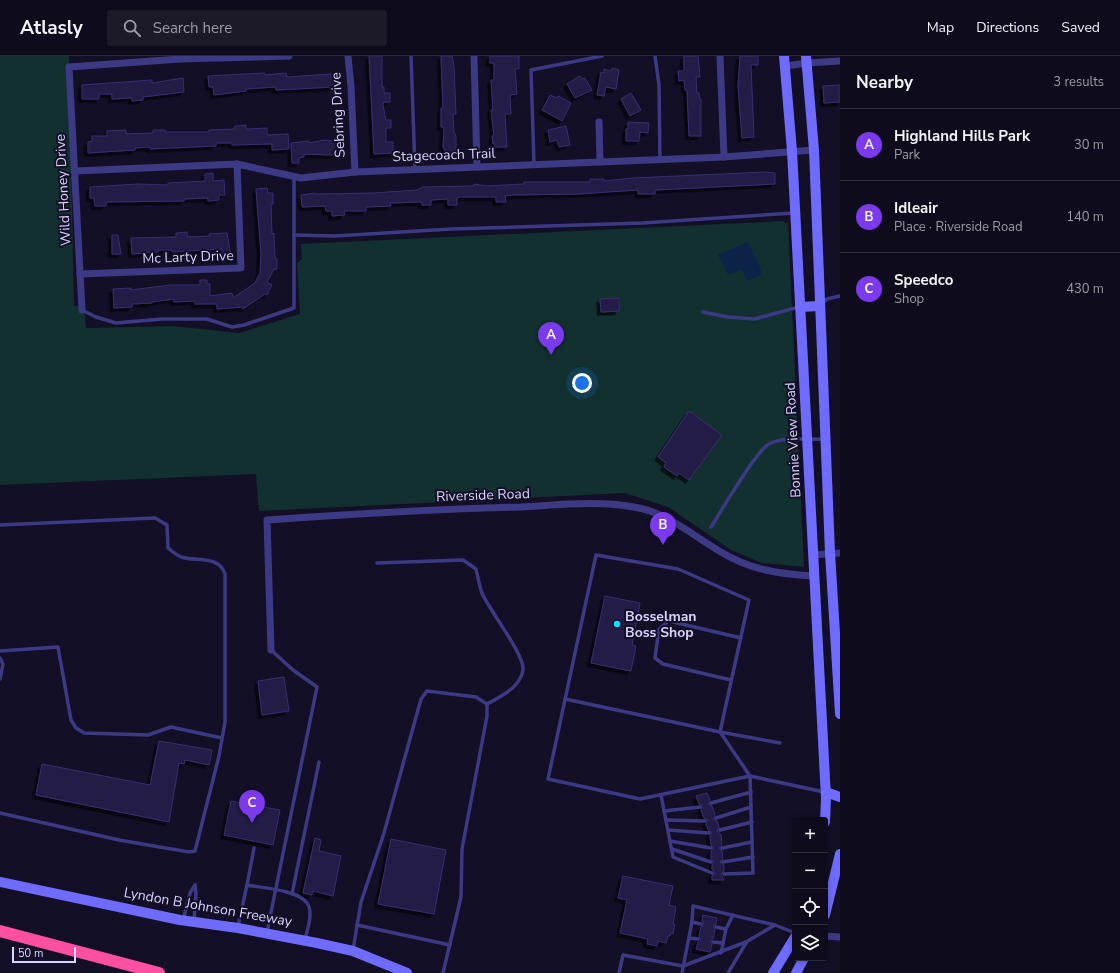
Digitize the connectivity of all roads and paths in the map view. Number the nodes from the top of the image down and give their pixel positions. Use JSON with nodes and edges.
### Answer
{"nodes":[{"id":1,"x":289,"y":56,"type":"edge"},
{"id":2,"x":348,"y":56,"type":"edge"},
{"id":3,"x":410,"y":56,"type":"edge"},
{"id":4,"x":474,"y":56,"type":"edge"},
{"id":5,"x":602,"y":56,"type":"edge"},
{"id":6,"x":655,"y":56,"type":"edge"},
{"id":7,"x":720,"y":56,"type":"edge"},
{"id":8,"x":784,"y":56,"type":"edge"},
{"id":9,"x":233,"y":57,"type":"edge"},
{"id":10,"x":807,"y":59,"type":"edge"},
{"id":11,"x":840,"y":61,"type":"edge"},
{"id":12,"x":786,"y":66,"type":"junction"},
{"id":13,"x":599,"y":122,"type":"dead end"},
{"id":14,"x":814,"y":150,"type":"junction"},
{"id":15,"x":792,"y":151,"type":"junction"},
{"id":16,"x":724,"y":157,"type":"junction"},
{"id":17,"x":660,"y":159,"type":"junction"},
{"id":18,"x":600,"y":162,"type":"junction"},
{"id":19,"x":237,"y":164,"type":"junction"},
{"id":20,"x":534,"y":164,"type":"junction"},
{"id":21,"x":477,"y":167,"type":"junction"},
{"id":22,"x":415,"y":169,"type":"junction"},
{"id":23,"x":75,"y":171,"type":"junction"},
{"id":24,"x":355,"y":172,"type":"junction"},
{"id":25,"x":294,"y":176,"type":"junction"},
{"id":26,"x":795,"y":213,"type":"junction"},
{"id":27,"x":294,"y":235,"type":"junction"},
{"id":28,"x":80,"y":274,"type":"junction"},
{"id":29,"x":840,"y":296,"type":"edge"},
{"id":30,"x":819,"y":306,"type":"junction"},
{"id":31,"x":800,"y":307,"type":"junction"},
{"id":32,"x":82,"y":310,"type":"joint"},
{"id":33,"x":703,"y":312,"type":"dead end"},
{"id":34,"x":825,"y":439,"type":"junction"},
{"id":35,"x":806,"y":440,"type":"junction"},
{"id":36,"x":0,"y":525,"type":"edge"},
{"id":37,"x":711,"y":527,"type":"dead end"},
{"id":38,"x":835,"y":553,"type":"edge"},
{"id":39,"x":812,"y":555,"type":"junction"},
{"id":40,"x":377,"y":564,"type":"dead end"},
{"id":41,"x":814,"y":576,"type":"junction"},
{"id":42,"x":741,"y":638,"type":"junction"},
{"id":43,"x":271,"y":650,"type":"joint"},
{"id":44,"x":0,"y":651,"type":"edge"},
{"id":45,"x":0,"y":658,"type":"edge"},
{"id":46,"x":0,"y":679,"type":"edge"},
{"id":47,"x":732,"y":680,"type":"junction"},
{"id":48,"x":565,"y":699,"type":"junction"},
{"id":49,"x":487,"y":704,"type":"junction"},
{"id":50,"x":840,"y":714,"type":"edge"},
{"id":51,"x":720,"y":732,"type":"junction"},
{"id":52,"x":222,"y":738,"type":"junction"},
{"id":53,"x":780,"y":743,"type":"dead end"},
{"id":54,"x":319,"y":762,"type":"dead end"},
{"id":55,"x":750,"y":776,"type":"junction"},
{"id":56,"x":751,"y":792,"type":"junction"},
{"id":57,"x":826,"y":792,"type":"junction"},
{"id":58,"x":661,"y":795,"type":"junction"},
{"id":59,"x":840,"y":797,"type":"edge"},
{"id":60,"x":711,"y":803,"type":"dead end"},
{"id":61,"x":700,"y":807,"type":"dead end"},
{"id":62,"x":751,"y":807,"type":"junction"},
{"id":63,"x":664,"y":811,"type":"junction"},
{"id":64,"x":0,"y":813,"type":"edge"},
{"id":65,"x":825,"y":817,"type":"edge"},
{"id":66,"x":716,"y":818,"type":"dead end"},
{"id":67,"x":666,"y":820,"type":"junction"},
{"id":68,"x":705,"y":821,"type":"dead end"},
{"id":69,"x":752,"y":822,"type":"junction"},
{"id":70,"x":668,"y":830,"type":"junction"},
{"id":71,"x":720,"y":830,"type":"dead end"},
{"id":72,"x":709,"y":833,"type":"dead end"},
{"id":73,"x":670,"y":841,"type":"junction"},
{"id":74,"x":752,"y":842,"type":"junction"},
{"id":75,"x":254,"y":848,"type":"dead end"},
{"id":76,"x":711,"y":848,"type":"dead end"},
{"id":77,"x":722,"y":848,"type":"dead end"},
{"id":78,"x":672,"y":849,"type":"junction"},
{"id":79,"x":840,"y":854,"type":"edge"},
{"id":80,"x":753,"y":857,"type":"junction"},
{"id":81,"x":711,"y":862,"type":"dead end"},
{"id":82,"x":723,"y":862,"type":"dead end"},
{"id":83,"x":712,"y":873,"type":"dead end"},
{"id":84,"x":724,"y":874,"type":"dead end"},
{"id":85,"x":0,"y":882,"type":"edge"},
{"id":86,"x":247,"y":885,"type":"junction"},
{"id":87,"x":275,"y":890,"type":"junction"},
{"id":88,"x":292,"y":894,"type":"junction"},
{"id":89,"x":828,"y":903,"type":"edge"},
{"id":90,"x":733,"y":915,"type":"junction"},
{"id":91,"x":188,"y":921,"type":"junction"},
{"id":92,"x":692,"y":922,"type":"junction"},
{"id":93,"x":701,"y":924,"type":"dead end"},
{"id":94,"x":357,"y":925,"type":"junction"},
{"id":95,"x":775,"y":925,"type":"junction"},
{"id":96,"x":716,"y":927,"type":"dead end"},
{"id":97,"x":238,"y":928,"type":"junction"},
{"id":98,"x":726,"y":929,"type":"junction"},
{"id":99,"x":0,"y":932,"type":"edge"},
{"id":100,"x":792,"y":932,"type":"edge"},
{"id":101,"x":267,"y":933,"type":"junction"},
{"id":102,"x":828,"y":936,"type":"edge"},
{"id":103,"x":840,"y":937,"type":"edge"},
{"id":104,"x":689,"y":938,"type":"junction"},
{"id":105,"x":698,"y":939,"type":"dead end"},
{"id":106,"x":305,"y":940,"type":"junction"},
{"id":107,"x":713,"y":942,"type":"dead end"},
{"id":108,"x":746,"y":942,"type":"junction"},
{"id":109,"x":792,"y":942,"type":"edge"},
{"id":110,"x":723,"y":943,"type":"junction"},
{"id":111,"x":450,"y":945,"type":"junction"},
{"id":112,"x":353,"y":951,"type":"junction"},
{"id":113,"x":721,"y":953,"type":"junction"},
{"id":114,"x":802,"y":961,"type":"edge"},
{"id":115,"x":683,"y":966,"type":"junction"},
{"id":116,"x":159,"y":973,"type":"edge"},
{"id":117,"x":407,"y":973,"type":"edge"},
{"id":118,"x":443,"y":973,"type":"edge"},
{"id":119,"x":619,"y":973,"type":"edge"},
{"id":120,"x":682,"y":973,"type":"edge"},
{"id":121,"x":728,"y":973,"type":"edge"},
{"id":122,"x":774,"y":973,"type":"edge"},
{"id":123,"x":796,"y":973,"type":"edge"}],
"edges":[{"from":1,"to":9,"type":"street"},
{"from":2,"to":24,"type":"street","name":"Sebring Drive"},
{"from":3,"to":22,"type":"lane"},
{"from":4,"to":21,"type":"street"},
{"from":5,"to":20,"type":"lane"},
{"from":6,"to":17,"type":"lane"},
{"from":7,"to":16,"type":"street"},
{"from":8,"to":12,"type":"main road","name":"Bonnie View Road"},
{"from":9,"to":23,"type":"street","name":"Wild Honey Drive"},
{"from":10,"to":11,"type":"street"},
{"from":10,"to":12,"type":"street"},
{"from":10,"to":14,"type":"main road"},
{"from":12,"to":15,"type":"main road","name":"Bonnie View Road"},
{"from":13,"to":18,"type":"street"},
{"from":14,"to":15,"type":"street","name":"Stagecoach Trail"},
{"from":14,"to":30,"type":"main road"},
{"from":15,"to":16,"type":"street","name":"Stagecoach Trail"},
{"from":15,"to":26,"type":"main road","name":"Bonnie View Road"},
{"from":16,"to":17,"type":"street","name":"Stagecoach Trail"},
{"from":17,"to":18,"type":"street","name":"Stagecoach Trail"},
{"from":18,"to":20,"type":"street","name":"Stagecoach Trail"},
{"from":19,"to":23,"type":"street","name":"Stagecoach Trail"},
{"from":19,"to":25,"type":"street","name":"Stagecoach Trail"},
{"from":19,"to":28,"type":"street","name":"Mc Larty Drive"},
{"from":20,"to":21,"type":"street","name":"Stagecoach Trail"},
{"from":21,"to":22,"type":"street","name":"Stagecoach Trail"},
{"from":22,"to":24,"type":"street","name":"Stagecoach Trail"},
{"from":23,"to":28,"type":"street","name":"Wild Honey Drive"},
{"from":24,"to":25,"type":"street","name":"Stagecoach Trail"},
{"from":25,"to":27,"type":"lane"},
{"from":26,"to":27,"type":"lane"},
{"from":26,"to":31,"type":"main road","name":"Bonnie View Road"},
{"from":27,"to":32,"type":"lane"},
{"from":28,"to":32,"type":"street","name":"Wild Honey Drive"},
{"from":29,"to":30,"type":"lane"},
{"from":30,"to":31,"type":"main road"},
{"from":30,"to":34,"type":"main road"},
{"from":31,"to":33,"type":"lane"},
{"from":31,"to":35,"type":"main road","name":"Bonnie View Road"},
{"from":34,"to":35,"type":"lane"},
{"from":34,"to":38,"type":"main road"},
{"from":35,"to":37,"type":"lane"},
{"from":35,"to":39,"type":"main road","name":"Bonnie View Road"},
{"from":36,"to":52,"type":"lane"},
{"from":38,"to":39,"type":"street"},
{"from":38,"to":50,"type":"main road"},
{"from":39,"to":41,"type":"main road","name":"Bonnie View Road"},
{"from":40,"to":49,"type":"lane"},
{"from":41,"to":43,"type":"street","name":"Riverside Road"},
{"from":41,"to":57,"type":"main road","name":"Bonnie View Road"},
{"from":42,"to":47,"type":"lane"},
{"from":42,"to":47,"type":"lane"},
{"from":42,"to":48,"type":"lane"},
{"from":43,"to":87,"type":"lane"},
{"from":44,"to":52,"type":"lane"},
{"from":45,"to":46,"type":"lane"},
{"from":47,"to":51,"type":"lane"},
{"from":48,"to":51,"type":"lane"},
{"from":48,"to":58,"type":"lane"},
{"from":49,"to":94,"type":"lane"},
{"from":49,"to":111,"type":"lane"},
{"from":51,"to":53,"type":"lane"},
{"from":51,"to":55,"type":"lane"},
{"from":52,"to":64,"type":"lane"},
{"from":54,"to":88,"type":"lane"},
{"from":55,"to":56,"type":"lane"},
{"from":55,"to":57,"type":"lane"},
{"from":55,"to":58,"type":"lane"},
{"from":56,"to":60,"type":"lane"},
{"from":56,"to":62,"type":"lane"},
{"from":57,"to":59,"type":"main road"},
{"from":57,"to":65,"type":"main road","name":"Bonnie View Road"},
{"from":58,"to":63,"type":"lane"},
{"from":61,"to":63,"type":"lane"},
{"from":62,"to":66,"type":"lane"},
{"from":62,"to":69,"type":"lane"},
{"from":63,"to":67,"type":"lane"},
{"from":67,"to":68,"type":"lane"},
{"from":67,"to":70,"type":"lane"},
{"from":69,"to":71,"type":"lane"},
{"from":69,"to":74,"type":"lane"},
{"from":70,"to":72,"type":"lane"},
{"from":70,"to":73,"type":"lane"},
{"from":73,"to":76,"type":"lane"},
{"from":73,"to":78,"type":"lane"},
{"from":74,"to":77,"type":"lane"},
{"from":74,"to":80,"type":"lane"},
{"from":75,"to":86,"type":"lane"},
{"from":78,"to":81,"type":"lane"},
{"from":78,"to":83,"type":"lane"},
{"from":79,"to":89,"type":"main road"},
{"from":80,"to":82,"type":"lane"},
{"from":80,"to":84,"type":"lane"},
{"from":85,"to":91,"type":"main road","name":"Lyndon B Johnson Freeway"},
{"from":86,"to":87,"type":"lane"},
{"from":86,"to":97,"type":"lane"},
{"from":87,"to":88,"type":"lane"},
{"from":87,"to":101,"type":"lane"},
{"from":88,"to":106,"type":"lane"},
{"from":90,"to":92,"type":"lane"},
{"from":90,"to":95,"type":"lane"},
{"from":90,"to":98,"type":"lane"},
{"from":91,"to":91,"type":"lane"},
{"from":91,"to":97,"type":"main road","name":"Lyndon B Johnson Freeway"},
{"from":92,"to":93,"type":"lane"},
{"from":92,"to":104,"type":"lane"},
{"from":94,"to":111,"type":"lane"},
{"from":94,"to":112,"type":"lane"},
{"from":95,"to":100,"type":"lane"},
{"from":95,"to":108,"type":"lane"},
{"from":96,"to":98,"type":"lane"},
{"from":97,"to":101,"type":"main road","name":"Lyndon B Johnson Freeway"},
{"from":98,"to":110,"type":"lane"},
{"from":99,"to":116,"type":"highway"},
{"from":101,"to":106,"type":"main road","name":"Lyndon B Johnson Freeway"},
{"from":102,"to":103,"type":"street"},
{"from":104,"to":105,"type":"lane"},
{"from":104,"to":115,"type":"lane"},
{"from":106,"to":112,"type":"main road","name":"Lyndon B Johnson Freeway"},
{"from":107,"to":110,"type":"lane"},
{"from":108,"to":113,"type":"lane"},
{"from":108,"to":121,"type":"lane"},
{"from":109,"to":122,"type":"main road"},
{"from":110,"to":113,"type":"lane"},
{"from":111,"to":118,"type":"lane"},
{"from":112,"to":117,"type":"main road","name":"Lyndon B Johnson Freeway"},
{"from":113,"to":115,"type":"lane"},
{"from":114,"to":123,"type":"main road"},
{"from":115,"to":119,"type":"lane"},
{"from":115,"to":120,"type":"lane"}]}
